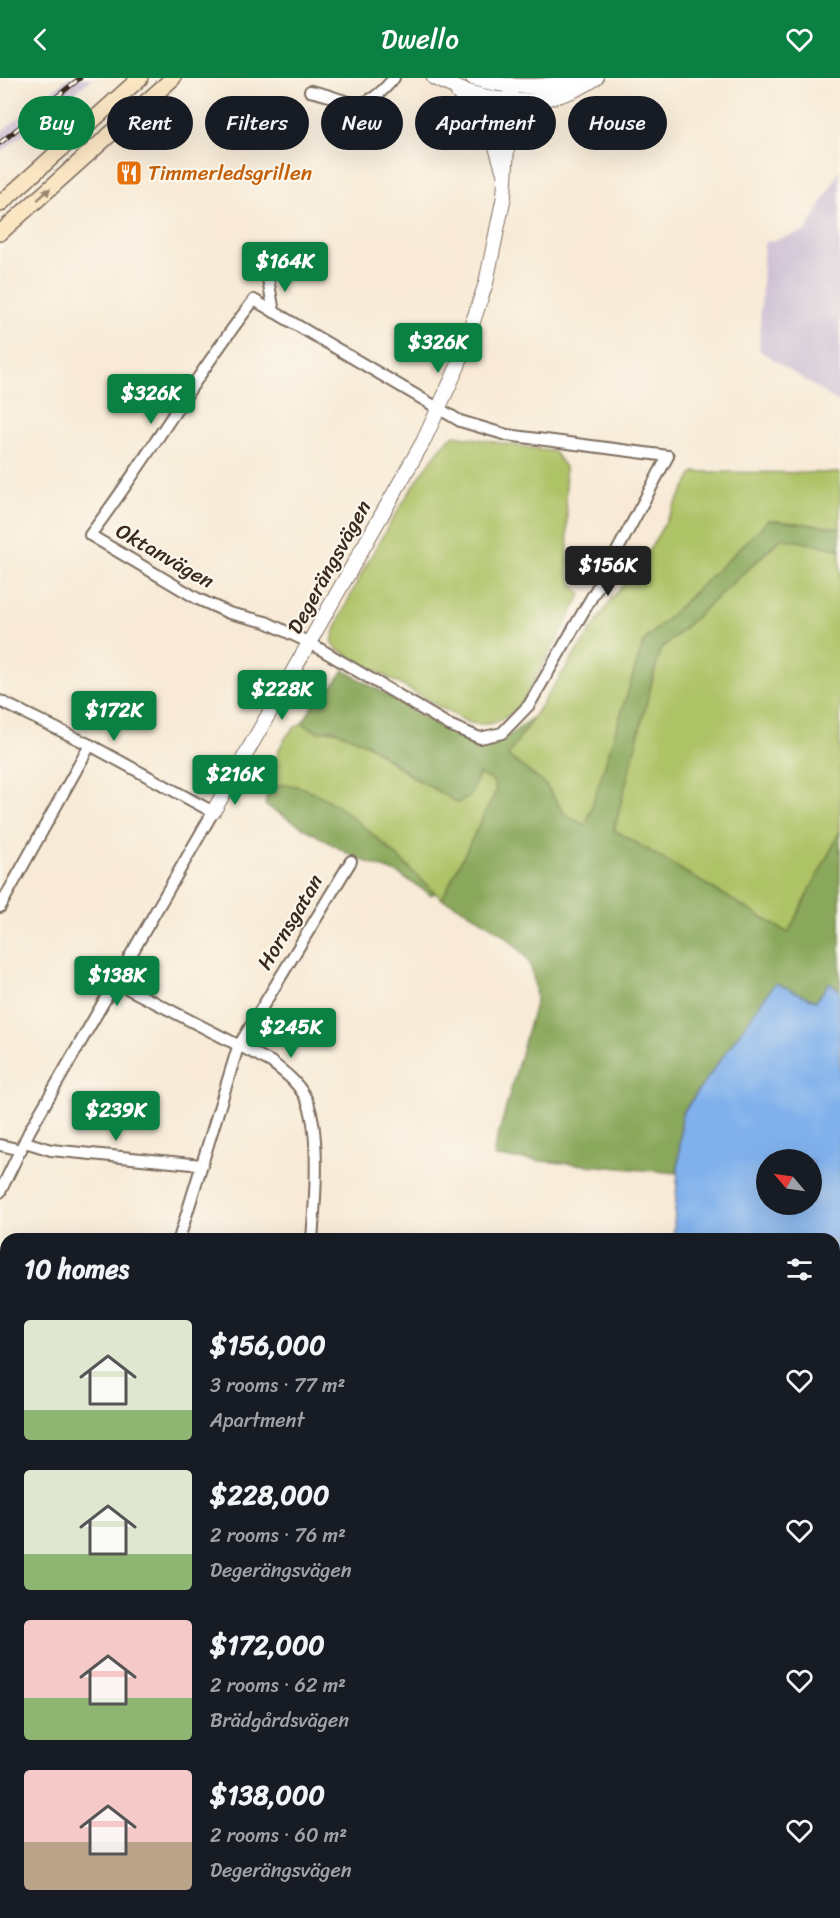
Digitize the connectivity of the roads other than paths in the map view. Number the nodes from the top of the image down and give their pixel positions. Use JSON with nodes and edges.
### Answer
{"nodes":[{"id":1,"x":140,"y":78,"type":"edge"},
{"id":2,"x":173,"y":78,"type":"edge"},
{"id":3,"x":394,"y":78,"type":"edge"},
{"id":4,"x":434,"y":78,"type":"edge"},
{"id":5,"x":473,"y":78,"type":"edge"},
{"id":6,"x":582,"y":78,"type":"edge"},
{"id":7,"x":596,"y":78,"type":"edge"},
{"id":8,"x":449,"y":86,"type":"junction"},
{"id":9,"x":310,"y":91,"type":"dead end"},
{"id":10,"x":510,"y":92,"type":"junction"},
{"id":11,"x":505,"y":177,"type":"junction"},
{"id":12,"x":0,"y":204,"type":"edge"},
{"id":13,"x":0,"y":233,"type":"edge"},
{"id":14,"x":268,"y":279,"type":"dead end"},
{"id":15,"x":274,"y":312,"type":"junction"},
{"id":16,"x":438,"y":409,"type":"junction"},
{"id":17,"x":310,"y":643,"type":"junction"},
{"id":18,"x":0,"y":701,"type":"edge"},
{"id":19,"x":90,"y":745,"type":"junction"},
{"id":20,"x":213,"y":812,"type":"junction"},
{"id":21,"x":351,"y":861,"type":"dead end"},
{"id":22,"x":0,"y":907,"type":"edge"},
{"id":23,"x":115,"y":982,"type":"junction"},
{"id":24,"x":238,"y":1047,"type":"junction"},
{"id":25,"x":0,"y":1144,"type":"edge"},
{"id":26,"x":23,"y":1146,"type":"junction"},
{"id":27,"x":202,"y":1165,"type":"junction"},
{"id":28,"x":0,"y":1192,"type":"edge"},
{"id":29,"x":181,"y":1233,"type":"edge"},
{"id":30,"x":312,"y":1233,"type":"edge"}],
"edges":[{"from":1,"to":12,"type":"main road"},
{"from":13,"to":2,"type":"main road","one_way":true},
{"from":3,"to":9,"type":"street"},
{"from":4,"to":8,"type":"street"},
{"from":5,"to":10,"type":"street"},
{"from":6,"to":10,"type":"street"},
{"from":7,"to":10,"type":"street"},
{"from":8,"to":10,"type":"street"},
{"from":8,"to":11,"type":"street"},
{"from":10,"to":11,"type":"street","name":"Degerängsvägen"},
{"from":11,"to":16,"type":"street","name":"Degerängsvägen"},
{"from":14,"to":15,"type":"street"},
{"from":15,"to":16,"type":"street","name":"Oktanvägen"},
{"from":15,"to":17,"type":"street","name":"Oktanvägen"},
{"from":16,"to":17,"type":"street","name":"Degerängsvägen"},
{"from":16,"to":17,"type":"street","name":"Oktanvägen"},
{"from":17,"to":20,"type":"street","name":"Degerängsvägen"},
{"from":18,"to":19,"type":"street"},
{"from":19,"to":20,"type":"street"},
{"from":19,"to":22,"type":"street"},
{"from":20,"to":23,"type":"street","name":"Degerängsvägen"},
{"from":21,"to":24,"type":"street","name":"Hornsgatan"},
{"from":23,"to":24,"type":"street"},
{"from":23,"to":26,"type":"street","name":"Degerängsvägen"},
{"from":24,"to":27,"type":"street","name":"Hornsgatan"},
{"from":24,"to":30,"type":"street"},
{"from":25,"to":26,"type":"street"},
{"from":26,"to":27,"type":"street"},
{"from":26,"to":28,"type":"street","name":"Degerängsvägen"},
{"from":27,"to":29,"type":"street","name":"Hornsgatan"}]}
